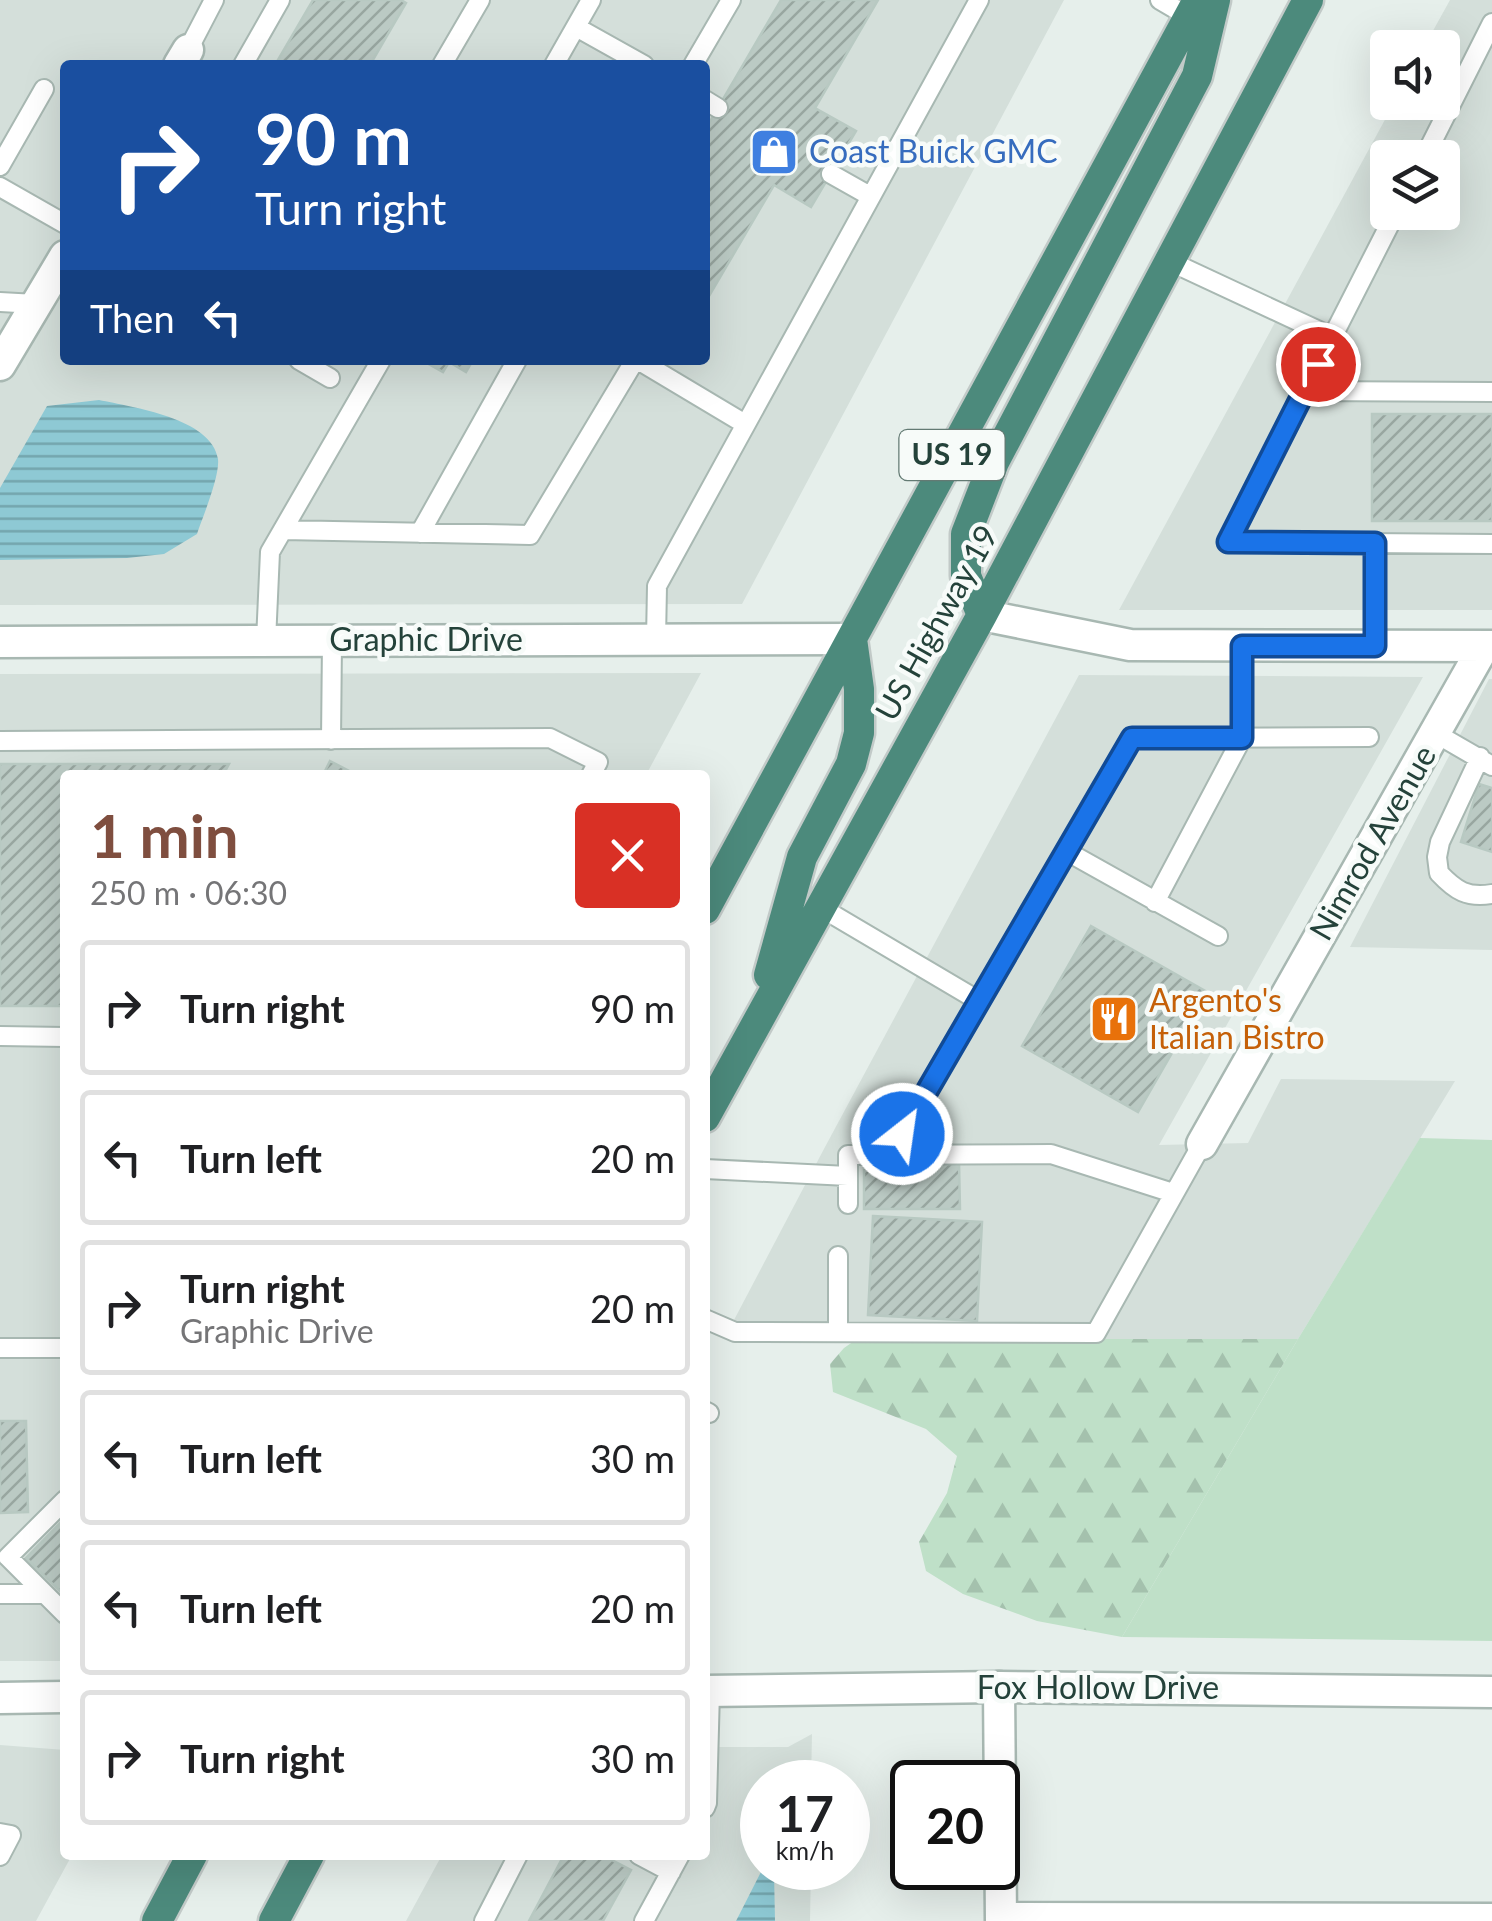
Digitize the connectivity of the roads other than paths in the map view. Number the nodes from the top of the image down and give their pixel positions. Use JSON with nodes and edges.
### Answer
{"nodes":[{"id":1,"x":214,"y":0,"type":"edge"},
{"id":2,"x":280,"y":0,"type":"edge"},
{"id":3,"x":480,"y":0,"type":"edge"},
{"id":4,"x":591,"y":0,"type":"edge"},
{"id":5,"x":730,"y":0,"type":"edge"},
{"id":6,"x":978,"y":0,"type":"edge"},
{"id":7,"x":1160,"y":0,"type":"edge"},
{"id":8,"x":1308,"y":0,"type":"edge"},
{"id":9,"x":1201,"y":6,"type":"edge"},
{"id":10,"x":576,"y":26,"type":"junction"},
{"id":11,"x":1490,"y":31,"type":"edge"},
{"id":12,"x":184,"y":58,"type":"edge"},
{"id":13,"x":246,"y":60,"type":"edge"},
{"id":14,"x":445,"y":60,"type":"edge"},
{"id":15,"x":557,"y":60,"type":"edge"},
{"id":16,"x":635,"y":60,"type":"edge"},
{"id":17,"x":696,"y":60,"type":"edge"},
{"id":18,"x":44,"y":89,"type":"dead end"},
{"id":19,"x":1433,"y":140,"type":"edge"},
{"id":20,"x":0,"y":166,"type":"edge"},
{"id":21,"x":831,"y":174,"type":"dead end"},
{"id":22,"x":0,"y":188,"type":"edge"},
{"id":23,"x":870,"y":196,"type":"junction"},
{"id":24,"x":60,"y":221,"type":"edge"},
{"id":25,"x":1387,"y":230,"type":"edge"},
{"id":26,"x":1170,"y":261,"type":"junction"},
{"id":27,"x":60,"y":264,"type":"edge"},
{"id":28,"x":0,"y":302,"type":"edge"},
{"id":29,"x":36,"y":304,"type":"junction"},
{"id":30,"x":1332,"y":337,"type":"junction"},
{"id":31,"x":0,"y":365,"type":"edge"},
{"id":32,"x":308,"y":365,"type":"edge"},
{"id":33,"x":378,"y":365,"type":"edge"},
{"id":34,"x":514,"y":365,"type":"edge"},
{"id":35,"x":634,"y":365,"type":"edge"},
{"id":36,"x":645,"y":365,"type":"edge"},
{"id":37,"x":330,"y":378,"type":"dead end"},
{"id":38,"x":1305,"y":391,"type":"junction"},
{"id":39,"x":1492,"y":392,"type":"edge"},
{"id":40,"x":745,"y":424,"type":"junction"},
{"id":41,"x":283,"y":530,"type":"junction"},
{"id":42,"x":420,"y":533,"type":"junction"},
{"id":43,"x":1375,"y":543,"type":"junction"},
{"id":44,"x":1492,"y":544,"type":"edge"},
{"id":45,"x":982,"y":615,"type":"junction"},
{"id":46,"x":852,"y":639,"type":"junction"},
{"id":47,"x":266,"y":640,"type":"junction"},
{"id":48,"x":332,"y":640,"type":"junction"},
{"id":49,"x":656,"y":640,"type":"junction"},
{"id":50,"x":0,"y":642,"type":"edge"},
{"id":51,"x":1242,"y":646,"type":"junction"},
{"id":52,"x":1375,"y":646,"type":"junction"},
{"id":53,"x":1488,"y":646,"type":"edge"},
{"id":54,"x":1435,"y":733,"type":"junction"},
{"id":55,"x":1369,"y":737,"type":"dead end"},
{"id":56,"x":1242,"y":738,"type":"junction"},
{"id":57,"x":331,"y":740,"type":"junction"},
{"id":58,"x":0,"y":741,"type":"edge"},
{"id":59,"x":1486,"y":761,"type":"edge"},
{"id":60,"x":594,"y":770,"type":"edge"},
{"id":61,"x":1066,"y":851,"type":"junction"},
{"id":62,"x":1492,"y":894,"type":"edge"},
{"id":63,"x":710,"y":901,"type":"edge"},
{"id":64,"x":1155,"y":902,"type":"junction"},
{"id":65,"x":820,"y":907,"type":"junction"},
{"id":66,"x":1218,"y":936,"type":"dead end"},
{"id":67,"x":979,"y":1001,"type":"junction"},
{"id":68,"x":756,"y":1021,"type":"junction"},
{"id":69,"x":0,"y":1036,"type":"edge"},
{"id":70,"x":60,"y":1037,"type":"edge"},
{"id":71,"x":710,"y":1108,"type":"edge"},
{"id":72,"x":902,"y":1134,"type":"dead end"},
{"id":73,"x":1202,"y":1144,"type":"joint"},
{"id":74,"x":710,"y":1168,"type":"edge"},
{"id":75,"x":848,"y":1176,"type":"junction"},
{"id":76,"x":1174,"y":1193,"type":"junction"},
{"id":77,"x":848,"y":1204,"type":"dead end"},
{"id":78,"x":838,"y":1256,"type":"dead end"},
{"id":79,"x":710,"y":1321,"type":"edge"},
{"id":80,"x":838,"y":1332,"type":"junction"},
{"id":81,"x":0,"y":1348,"type":"edge"},
{"id":82,"x":60,"y":1348,"type":"edge"},
{"id":83,"x":60,"y":1505,"type":"edge"},
{"id":84,"x":0,"y":1594,"type":"edge"},
{"id":85,"x":44,"y":1594,"type":"junction"},
{"id":86,"x":60,"y":1609,"type":"edge"},
{"id":87,"x":999,"y":1687,"type":"junction"},
{"id":88,"x":710,"y":1691,"type":"edge"},
{"id":89,"x":1492,"y":1692,"type":"edge"},
{"id":90,"x":60,"y":1697,"type":"edge"},
{"id":91,"x":0,"y":1698,"type":"edge"},
{"id":92,"x":0,"y":1834,"type":"edge"},
{"id":93,"x":0,"y":1856,"type":"edge"},
{"id":94,"x":189,"y":1860,"type":"edge"},
{"id":95,"x":307,"y":1860,"type":"edge"},
{"id":96,"x":515,"y":1860,"type":"edge"},
{"id":97,"x":675,"y":1863,"type":"edge"},
{"id":98,"x":1492,"y":1919,"type":"edge"},
{"id":99,"x":1001,"y":1920,"type":"edge"},
{"id":100,"x":157,"y":1921,"type":"edge"},
{"id":101,"x":274,"y":1921,"type":"edge"},
{"id":102,"x":484,"y":1921,"type":"edge"},
{"id":103,"x":644,"y":1921,"type":"edge"}],
"edges":[{"from":1,"to":12,"type":"lane"},
{"from":2,"to":13,"type":"lane"},
{"from":3,"to":14,"type":"lane"},
{"from":4,"to":10,"type":"lane"},
{"from":5,"to":17,"type":"lane"},
{"from":6,"to":23,"type":"lane"},
{"from":7,"to":9,"type":"lane"},
{"from":8,"to":26,"type":"highway","name":"US Highway 19","number":"US 19"},
{"from":9,"to":45,"type":"highway"},
{"from":9,"to":46,"type":"highway","name":"US Highway 19","number":"US 19"},
{"from":10,"to":15,"type":"lane"},
{"from":10,"to":16,"type":"lane"},
{"from":11,"to":19,"type":"lane"},
{"from":18,"to":20,"type":"lane"},
{"from":21,"to":23,"type":"lane"},
{"from":22,"to":24,"type":"lane"},
{"from":23,"to":40,"type":"lane"},
{"from":25,"to":30,"type":"lane"},
{"from":26,"to":30,"type":"lane"},
{"from":26,"to":45,"type":"highway","name":"US Highway 19","number":"US 19"},
{"from":27,"to":29,"type":"street"},
{"from":28,"to":29,"type":"lane"},
{"from":29,"to":31,"type":"street"},
{"from":30,"to":38,"type":"lane"},
{"from":32,"to":37,"type":"lane"},
{"from":33,"to":41,"type":"lane"},
{"from":34,"to":42,"type":"lane"},
{"from":35,"to":42,"type":"lane"},
{"from":36,"to":40,"type":"lane"},
{"from":38,"to":39,"type":"lane"},
{"from":38,"to":43,"type":"lane"},
{"from":40,"to":49,"type":"lane"},
{"from":41,"to":42,"type":"lane"},
{"from":41,"to":47,"type":"lane"},
{"from":43,"to":44,"type":"lane"},
{"from":43,"to":52,"type":"lane"},
{"from":45,"to":51,"type":"street"},
{"from":45,"to":65,"type":"highway","name":"US Highway 19","number":"US 19"},
{"from":46,"to":49,"type":"street","name":"Graphic Drive"},
{"from":46,"to":63,"type":"highway","name":"US Highway 19","number":"US 19"},
{"from":46,"to":68,"type":"highway"},
{"from":47,"to":48,"type":"street","name":"Graphic Drive"},
{"from":47,"to":50,"type":"street","name":"Graphic Drive"},
{"from":48,"to":49,"type":"street","name":"Graphic Drive"},
{"from":48,"to":57,"type":"lane"},
{"from":51,"to":52,"type":"street"},
{"from":51,"to":56,"type":"lane"},
{"from":52,"to":53,"type":"street"},
{"from":53,"to":54,"type":"street","name":"Nimrod Avenue"},
{"from":54,"to":59,"type":"lane"},
{"from":54,"to":73,"type":"street","name":"Nimrod Avenue"},
{"from":55,"to":56,"type":"lane"},
{"from":56,"to":61,"type":"lane"},
{"from":56,"to":64,"type":"lane"},
{"from":57,"to":58,"type":"lane"},
{"from":57,"to":60,"type":"lane"},
{"from":59,"to":62,"type":"lane"},
{"from":61,"to":64,"type":"lane"},
{"from":61,"to":67,"type":"lane"},
{"from":64,"to":66,"type":"lane"},
{"from":65,"to":67,"type":"lane"},
{"from":65,"to":68,"type":"highway","name":"US Highway 19","number":"US 19"},
{"from":67,"to":72,"type":"lane"},
{"from":68,"to":71,"type":"highway","name":"US Highway 19","number":"US 19"},
{"from":69,"to":70,"type":"lane"},
{"from":73,"to":76,"type":"lane"},
{"from":74,"to":75,"type":"lane"},
{"from":75,"to":76,"type":"lane"},
{"from":75,"to":77,"type":"lane"},
{"from":76,"to":80,"type":"lane"},
{"from":78,"to":80,"type":"lane"},
{"from":79,"to":80,"type":"lane"},
{"from":81,"to":82,"type":"lane"},
{"from":83,"to":85,"type":"lane"},
{"from":84,"to":85,"type":"lane"},
{"from":85,"to":86,"type":"lane"},
{"from":87,"to":88,"type":"street","name":"Fox Hollow Drive"},
{"from":87,"to":89,"type":"street","name":"Fox Hollow Drive"},
{"from":87,"to":99,"type":"street"},
{"from":90,"to":91,"type":"street"},
{"from":92,"to":93,"type":"lane"},
{"from":94,"to":100,"type":"highway"},
{"from":95,"to":101,"type":"highway"},
{"from":96,"to":102,"type":"lane"},
{"from":97,"to":103,"type":"lane"},
{"from":98,"to":99,"type":"street"}]}
